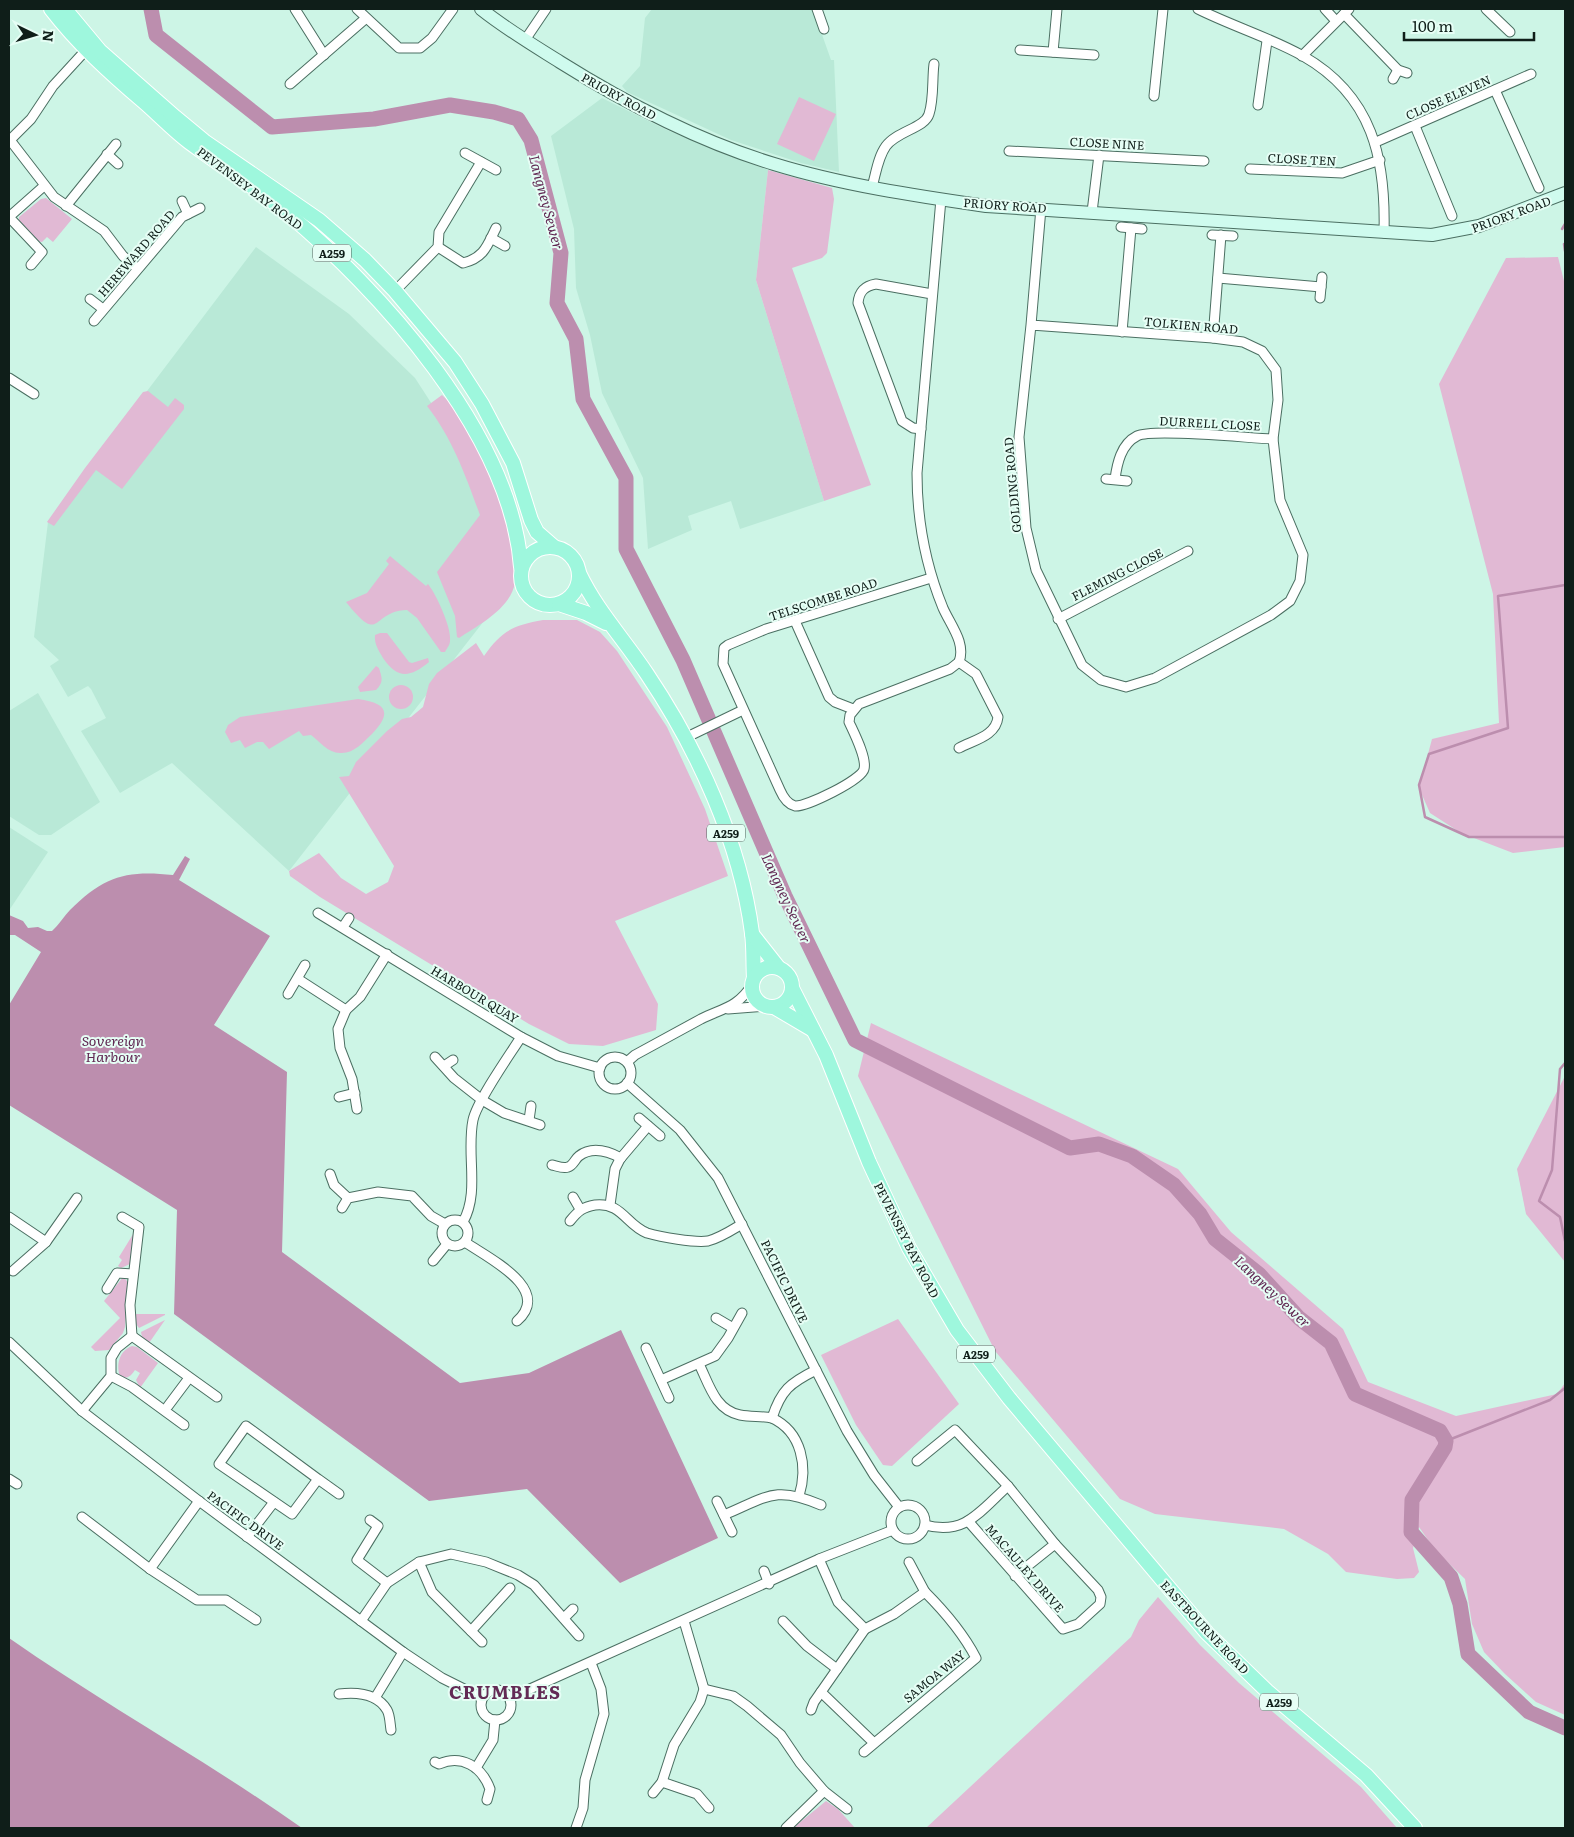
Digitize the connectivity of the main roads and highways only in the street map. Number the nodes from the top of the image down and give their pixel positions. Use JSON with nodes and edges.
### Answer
{"nodes":[{"id":1,"x":51,"y":9,"type":"edge"},
{"id":2,"x":65,"y":9,"type":"edge"},
{"id":3,"x":553,"y":546,"type":"junction"},
{"id":4,"x":521,"y":567,"type":"junction"},
{"id":5,"x":579,"y":573,"type":"junction"},
{"id":6,"x":559,"y":604,"type":"junction"},
{"id":7,"x":609,"y":624,"type":"junction"},
{"id":8,"x":752,"y":934,"type":"junction"},
{"id":9,"x":778,"y":967,"type":"junction"},
{"id":10,"x":753,"y":982,"type":"junction"},
{"id":11,"x":792,"y":988,"type":"junction"},
{"id":12,"x":770,"y":1006,"type":"junction"},
{"id":13,"x":813,"y":1030,"type":"junction"},
{"id":14,"x":1151,"y":1568,"type":"joint"},
{"id":15,"x":1414,"y":1828,"type":"edge"}],
"edges":[{"from":1,"to":4,"type":"main road","name":"PEVENSEY BAY ROAD","number":"A259"},
{"from":2,"to":3,"type":"main road","name":"PEVENSEY BAY ROAD","number":"A259"},
{"from":3,"to":4,"type":"main road"},
{"from":3,"to":5,"type":"main road"},
{"from":4,"to":6,"type":"main road"},
{"from":5,"to":6,"type":"main road"},
{"from":5,"to":7,"type":"main road","number":"A259"},
{"from":6,"to":7,"type":"main road","number":"A259"},
{"from":7,"to":8,"type":"main road","number":"A259"},
{"from":8,"to":9,"type":"main road","number":"A259"},
{"from":8,"to":10,"type":"main road","number":"A259"},
{"from":9,"to":10,"type":"main road"},
{"from":9,"to":11,"type":"main road"},
{"from":10,"to":12,"type":"main road"},
{"from":11,"to":12,"type":"main road"},
{"from":11,"to":13,"type":"main road","name":"PEVENSEY BAY ROAD","number":"A259"},
{"from":12,"to":13,"type":"main road"},
{"from":13,"to":14,"type":"main road","name":"PEVENSEY BAY ROAD","number":"A259"},
{"from":14,"to":15,"type":"main road","name":"EASTBOURNE ROAD","number":"A259"}]}
